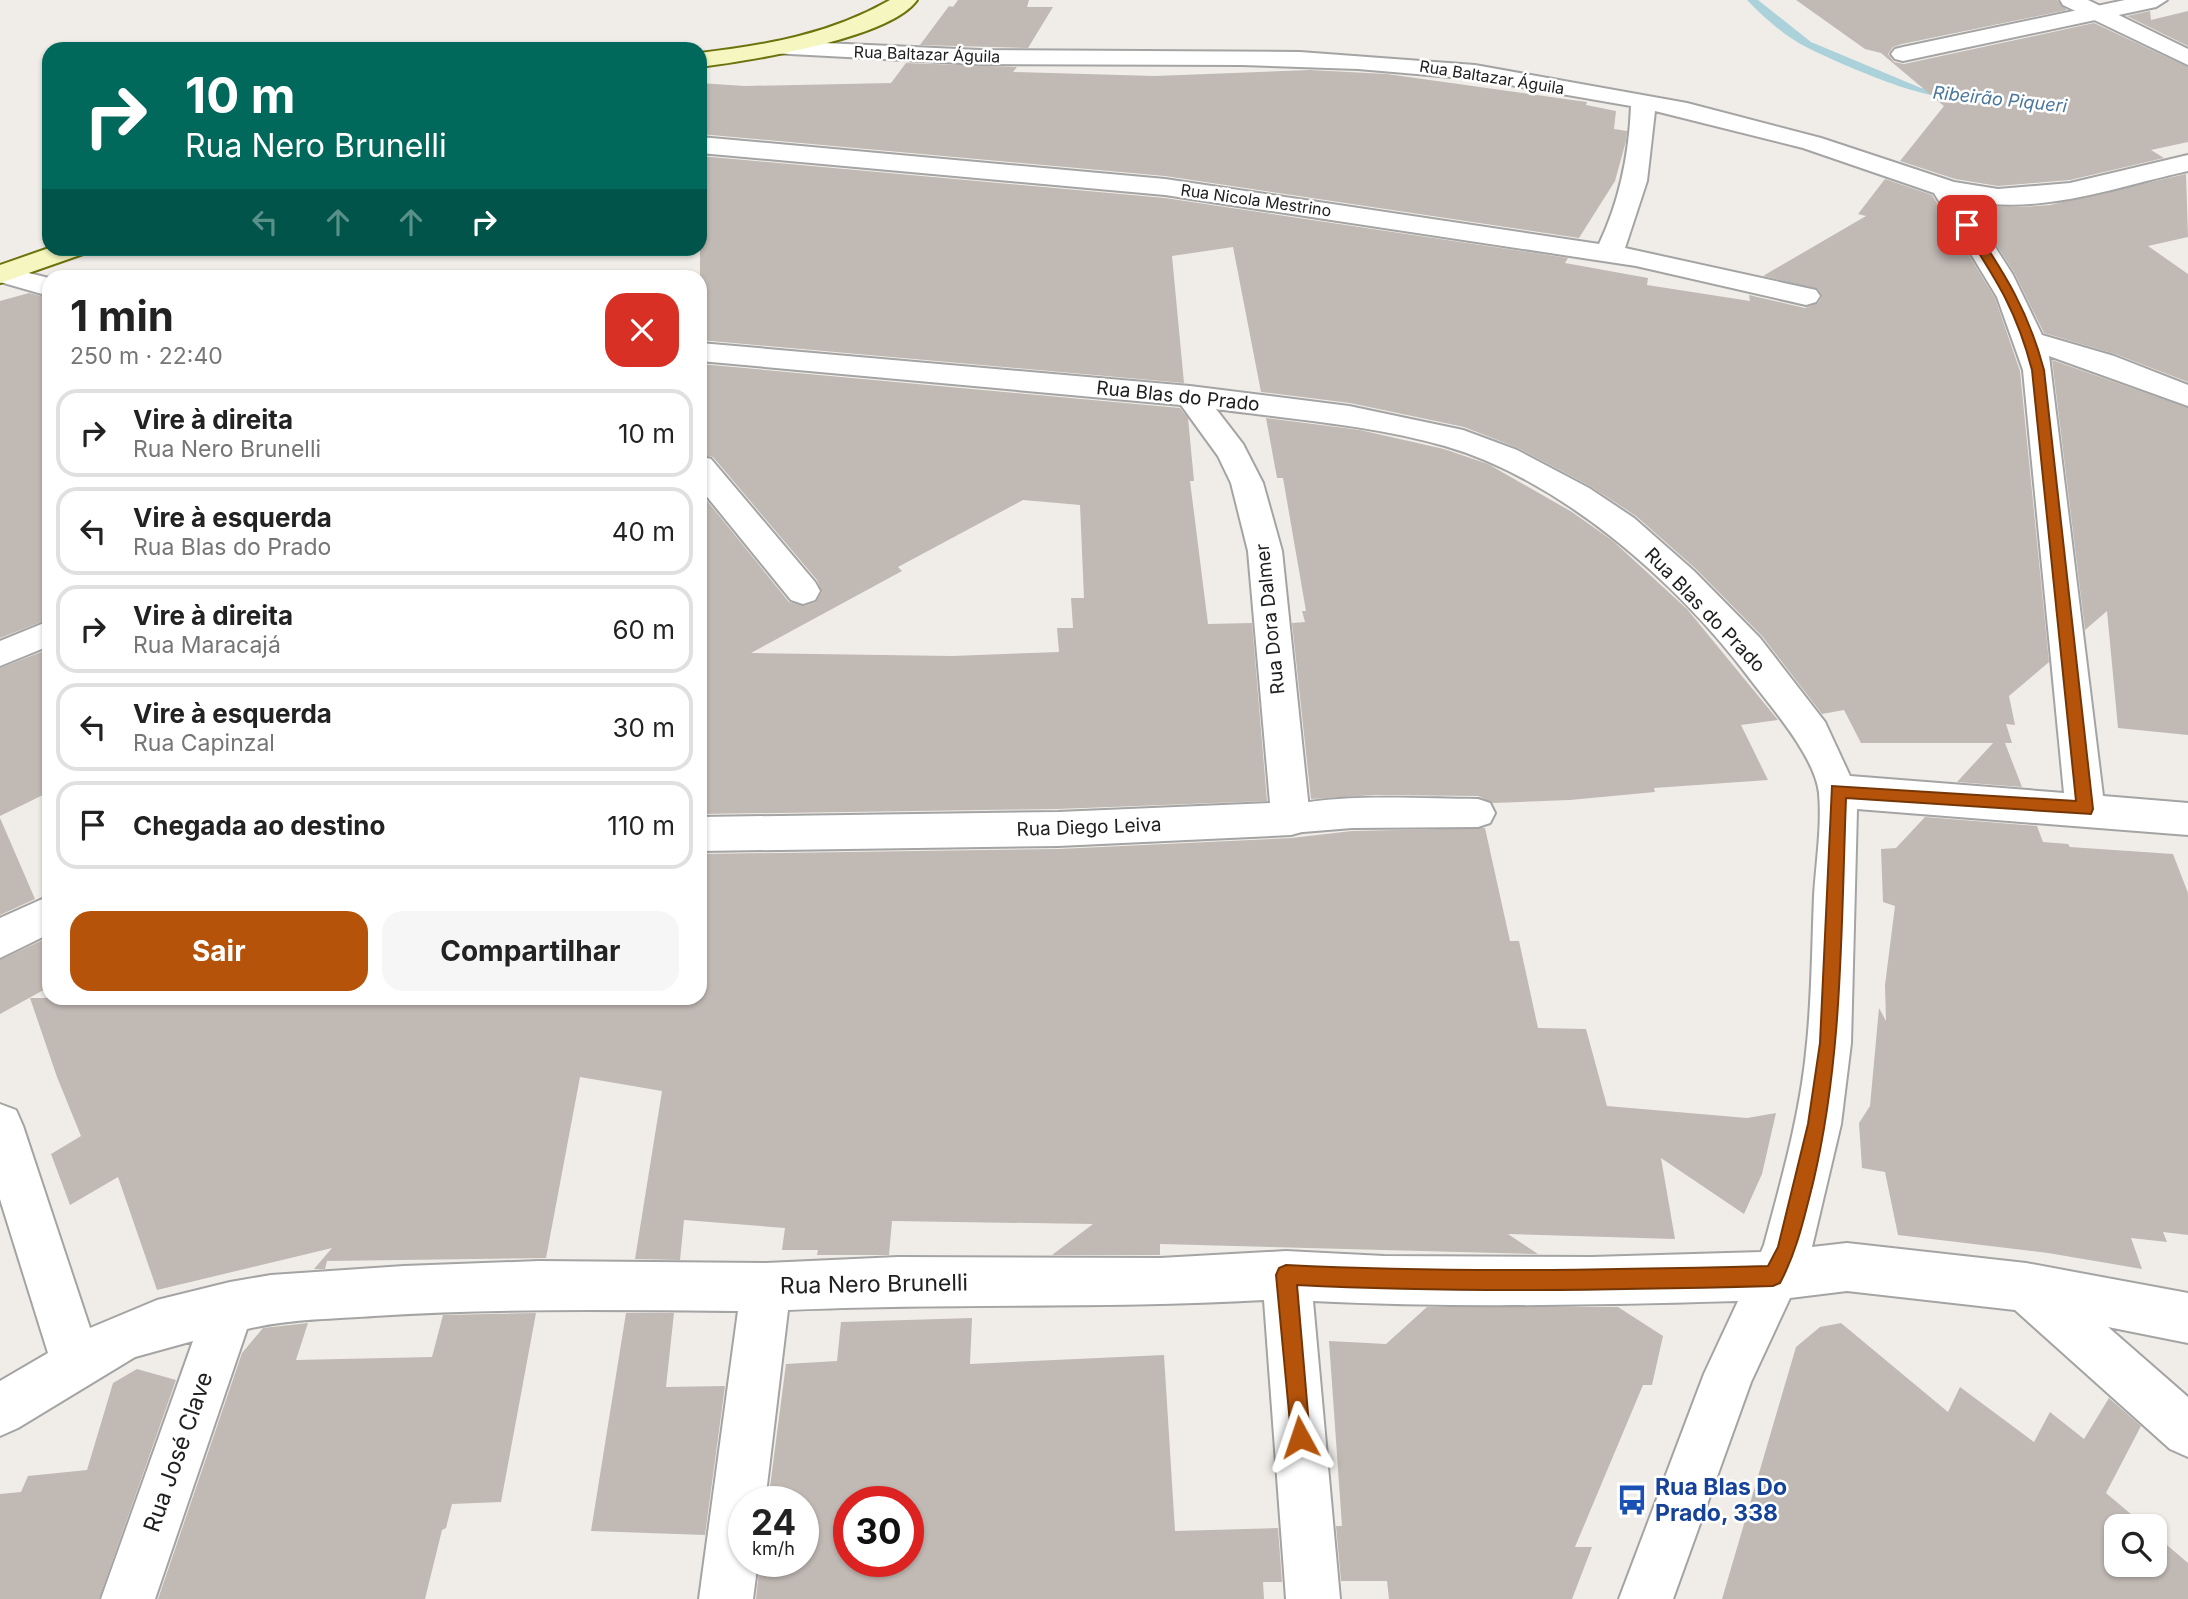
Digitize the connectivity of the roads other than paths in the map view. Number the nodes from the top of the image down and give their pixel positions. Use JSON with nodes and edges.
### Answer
{"nodes":[{"id":1,"x":906,"y":0,"type":"edge"},
{"id":2,"x":2071,"y":0,"type":"edge"},
{"id":3,"x":2156,"y":0,"type":"edge"},
{"id":4,"x":2093,"y":13,"type":"junction"},
{"id":5,"x":779,"y":48,"type":"junction"},
{"id":6,"x":1903,"y":54,"type":"dead end"},
{"id":7,"x":2188,"y":58,"type":"edge"},
{"id":8,"x":707,"y":59,"type":"edge"},
{"id":9,"x":1643,"y":102,"type":"junction"},
{"id":10,"x":707,"y":146,"type":"edge"},
{"id":11,"x":2188,"y":163,"type":"edge"},
{"id":12,"x":1944,"y":188,"type":"junction"},
{"id":13,"x":1608,"y":255,"type":"junction"},
{"id":14,"x":51,"y":256,"type":"edge"},
{"id":15,"x":1,"y":274,"type":"edge"},
{"id":16,"x":42,"y":284,"type":"edge"},
{"id":17,"x":1806,"y":296,"type":"dead end"},
{"id":18,"x":2031,"y":341,"type":"junction"},
{"id":19,"x":707,"y":353,"type":"edge"},
{"id":20,"x":1190,"y":396,"type":"junction"},
{"id":21,"x":2188,"y":396,"type":"edge"},
{"id":22,"x":707,"y":475,"type":"edge"},
{"id":23,"x":803,"y":591,"type":"dead end"},
{"id":24,"x":42,"y":636,"type":"edge"},
{"id":25,"x":0,"y":654,"type":"edge"},
{"id":26,"x":1838,"y":790,"type":"junction"},
{"id":27,"x":2085,"y":809,"type":"junction"},
{"id":28,"x":1478,"y":813,"type":"dead end"},
{"id":29,"x":1291,"y":819,"type":"junction"},
{"id":30,"x":2188,"y":819,"type":"edge"},
{"id":31,"x":707,"y":834,"type":"edge"},
{"id":32,"x":42,"y":918,"type":"edge"},
{"id":33,"x":0,"y":939,"type":"edge"},
{"id":34,"x":0,"y":1126,"type":"edge"},
{"id":35,"x":1286,"y":1275,"type":"junction"},
{"id":36,"x":1773,"y":1276,"type":"junction"},
{"id":37,"x":766,"y":1287,"type":"junction"},
{"id":38,"x":2026,"y":1287,"type":"junction"},
{"id":39,"x":230,"y":1306,"type":"junction"},
{"id":40,"x":2188,"y":1318,"type":"edge"},
{"id":41,"x":76,"y":1363,"type":"junction"},
{"id":42,"x":0,"y":1410,"type":"edge"},
{"id":43,"x":2188,"y":1431,"type":"edge"},
{"id":44,"x":128,"y":1599,"type":"edge"},
{"id":45,"x":726,"y":1599,"type":"edge"},
{"id":46,"x":1313,"y":1599,"type":"edge"},
{"id":47,"x":1647,"y":1599,"type":"edge"}],
"edges":[{"from":1,"to":5,"type":"main road"},
{"from":2,"to":4,"type":"street"},
{"from":3,"to":4,"type":"street"},
{"from":4,"to":6,"type":"street"},
{"from":4,"to":7,"type":"street"},
{"from":5,"to":8,"type":"main road"},
{"from":5,"to":9,"type":"street","name":"Rua Baltazar Águila"},
{"from":9,"to":12,"type":"street","name":"Rua Baltazar Águila"},
{"from":9,"to":13,"type":"street"},
{"from":10,"to":13,"type":"street","name":"Rua Nicola Mestrino"},
{"from":11,"to":12,"type":"street","name":"Rua Baltazar Águila"},
{"from":12,"to":18,"type":"street"},
{"from":13,"to":17,"type":"street","name":"Rua Nicola Mestrino"},
{"from":14,"to":15,"type":"main road"},
{"from":15,"to":16,"type":"street"},
{"from":18,"to":21,"type":"street"},
{"from":18,"to":27,"type":"street"},
{"from":19,"to":20,"type":"street","name":"Rua Blas do Prado"},
{"from":20,"to":26,"type":"street","name":"Rua Blas do Prado"},
{"from":20,"to":29,"type":"street","name":"Rua Dora Dalmer"},
{"from":22,"to":23,"type":"street"},
{"from":24,"to":25,"type":"lane"},
{"from":26,"to":27,"type":"street"},
{"from":26,"to":36,"type":"street","name":"Rua Blas do Prado"},
{"from":27,"to":30,"type":"street"},
{"from":28,"to":29,"type":"lane","name":"Rua Diego Leiva"},
{"from":29,"to":31,"type":"street","name":"Rua Diego Leiva"},
{"from":32,"to":33,"type":"street"},
{"from":34,"to":41,"type":"street"},
{"from":35,"to":36,"type":"street","name":"Rua Nero Brunelli"},
{"from":35,"to":37,"type":"street","name":"Rua Nero Brunelli"},
{"from":35,"to":46,"type":"street"},
{"from":36,"to":38,"type":"street","name":"Rua Nero Brunelli"},
{"from":36,"to":47,"type":"street","name":"Rua Blas do Prado"},
{"from":37,"to":39,"type":"street","name":"Rua Nero Brunelli"},
{"from":37,"to":45,"type":"street"},
{"from":38,"to":40,"type":"street","name":"Rua Nero Brunelli"},
{"from":38,"to":43,"type":"street"},
{"from":39,"to":41,"type":"street","name":"Rua Nero Brunelli"},
{"from":39,"to":44,"type":"street","name":"Rua José Clave"},
{"from":41,"to":42,"type":"street","name":"Rua Nero Brunelli"}]}
